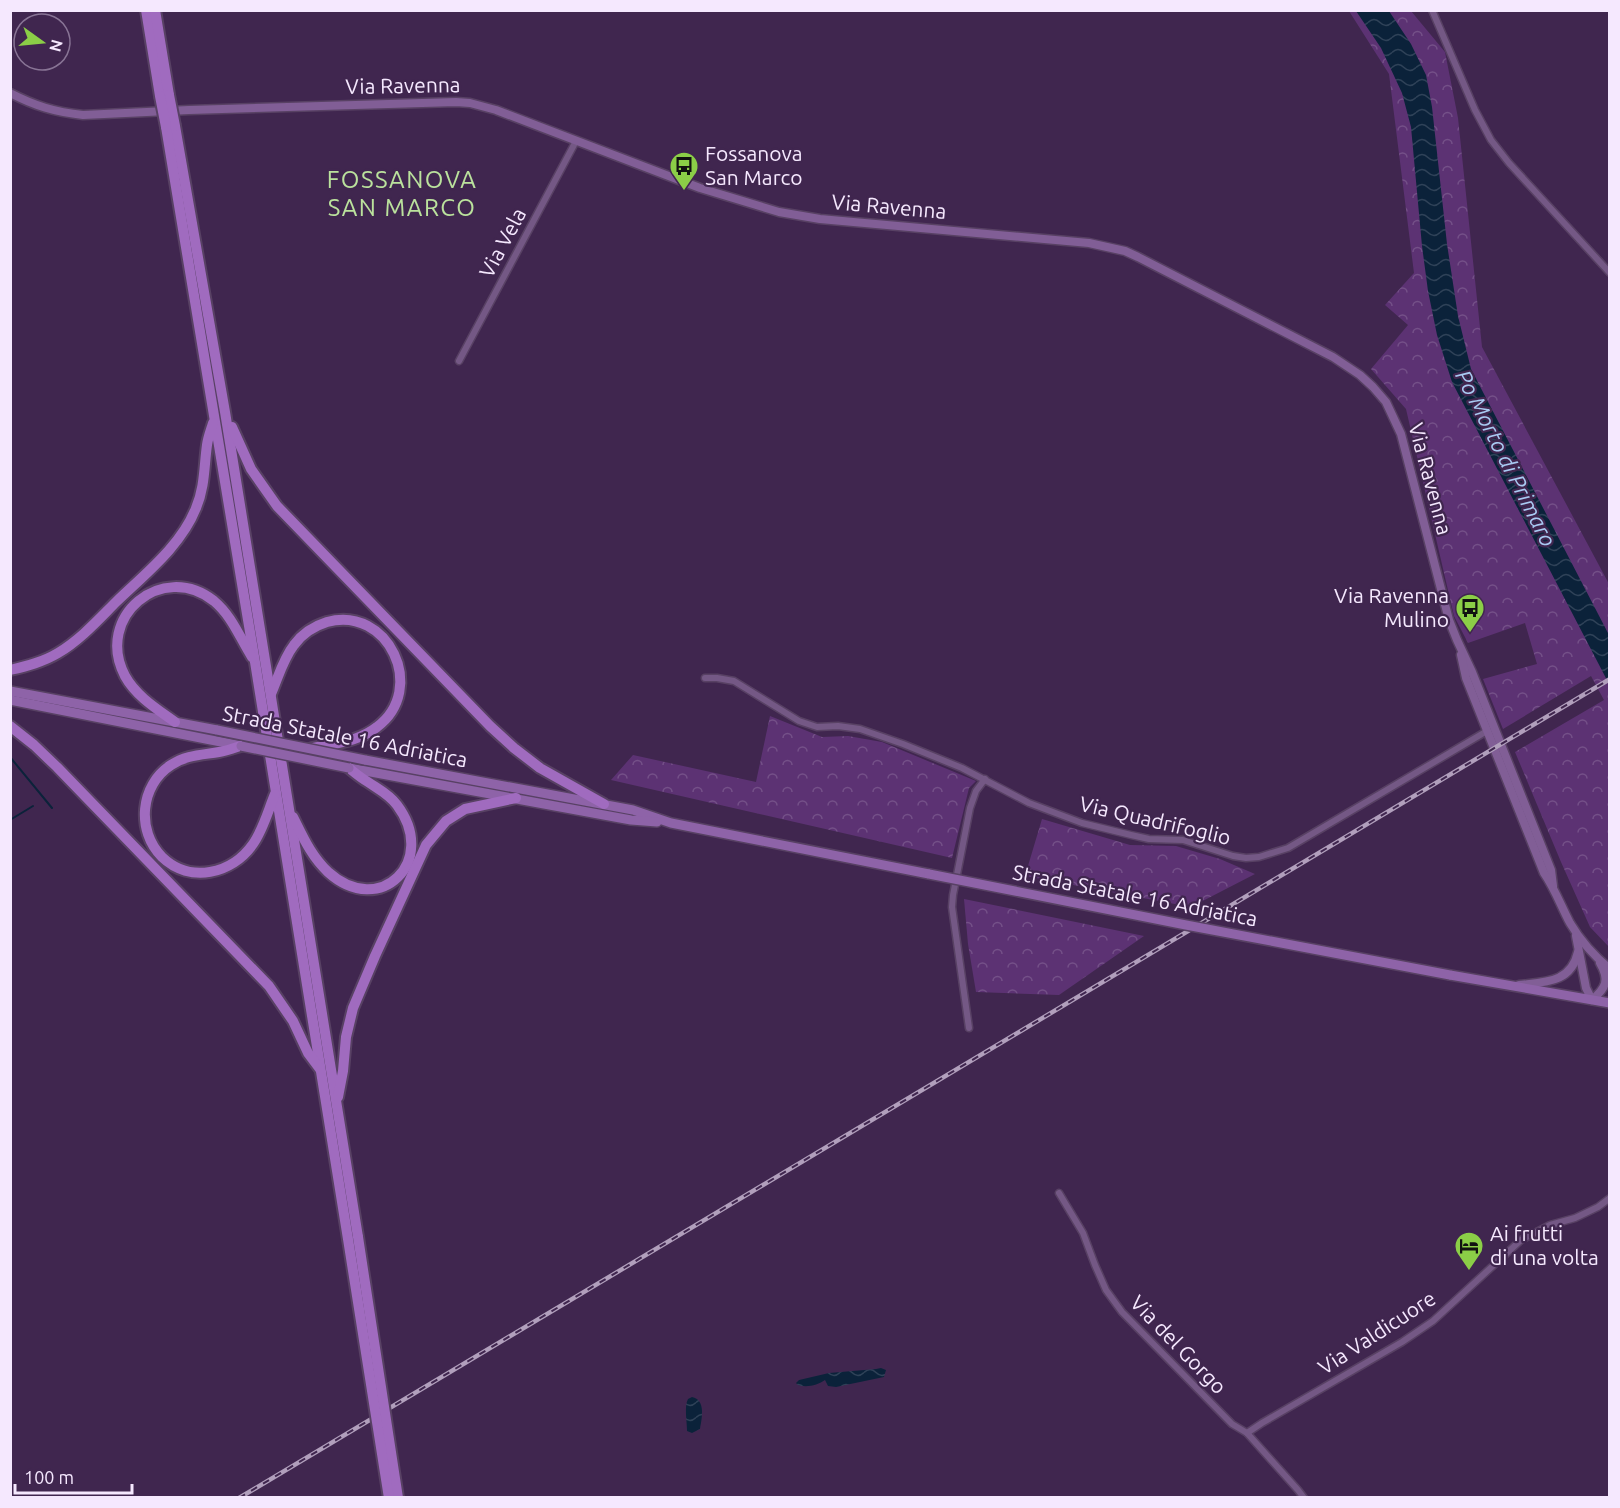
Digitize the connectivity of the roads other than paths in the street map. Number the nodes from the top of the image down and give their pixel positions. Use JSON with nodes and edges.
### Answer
{"nodes":[{"id":1,"x":146,"y":10,"type":"edge"},
{"id":2,"x":155,"y":10,"type":"edge"},
{"id":3,"x":1432,"y":10,"type":"edge"},
{"id":4,"x":10,"y":93,"type":"edge"},
{"id":5,"x":165,"y":96,"type":"junction"},
{"id":6,"x":576,"y":141,"type":"junction"},
{"id":7,"x":173,"y":146,"type":"junction"},
{"id":8,"x":1610,"y":273,"type":"edge"},
{"id":9,"x":459,"y":361,"type":"dead end"},
{"id":10,"x":225,"y":412,"type":"junction"},
{"id":11,"x":214,"y":419,"type":"junction"},
{"id":12,"x":1457,"y":640,"type":"junction"},
{"id":13,"x":255,"y":662,"type":"junction"},
{"id":14,"x":10,"y":670,"type":"edge"},
{"id":15,"x":705,"y":678,"type":"dead end"},
{"id":16,"x":10,"y":691,"type":"edge"},
{"id":17,"x":271,"y":694,"type":"junction"},
{"id":18,"x":10,"y":700,"type":"edge"},
{"id":19,"x":175,"y":722,"type":"junction"},
{"id":20,"x":10,"y":726,"type":"edge"},
{"id":21,"x":1487,"y":731,"type":"junction"},
{"id":22,"x":241,"y":746,"type":"junction"},
{"id":23,"x":309,"y":749,"type":"junction"},
{"id":24,"x":349,"y":768,"type":"junction"},
{"id":25,"x":986,"y":779,"type":"junction"},
{"id":26,"x":275,"y":794,"type":"junction"},
{"id":27,"x":516,"y":798,"type":"junction"},
{"id":28,"x":604,"y":804,"type":"junction"},
{"id":29,"x":288,"y":809,"type":"junction"},
{"id":30,"x":671,"y":823,"type":"junction"},
{"id":31,"x":1553,"y":886,"type":"junction"},
{"id":32,"x":1575,"y":930,"type":"junction"},
{"id":33,"x":1579,"y":949,"type":"junction"},
{"id":34,"x":1598,"y":958,"type":"junction"},
{"id":35,"x":1610,"y":969,"type":"edge"},
{"id":36,"x":1515,"y":986,"type":"junction"},
{"id":37,"x":1592,"y":1000,"type":"junction"},
{"id":38,"x":1610,"y":1004,"type":"edge"},
{"id":39,"x":969,"y":1028,"type":"dead end"},
{"id":40,"x":321,"y":1070,"type":"junction"},
{"id":41,"x":337,"y":1106,"type":"junction"},
{"id":42,"x":1059,"y":1193,"type":"dead end"},
{"id":43,"x":1610,"y":1198,"type":"edge"},
{"id":44,"x":353,"y":1238,"type":"junction"},
{"id":45,"x":1247,"y":1433,"type":"junction"},
{"id":46,"x":389,"y":1497,"type":"edge"},
{"id":47,"x":398,"y":1497,"type":"edge"},
{"id":48,"x":1304,"y":1497,"type":"edge"}],
"edges":[{"from":1,"to":5,"type":"highway"},
{"from":2,"to":5,"type":"highway"},
{"from":3,"to":8,"type":"street"},
{"from":4,"to":6,"type":"main road","name":"Via Ravenna"},
{"from":5,"to":7,"type":"highway","bridge":true},
{"from":6,"to":9,"type":"street","name":"Via Vela"},
{"from":6,"to":12,"type":"main road","name":"Via Ravenna"},
{"from":7,"to":10,"type":"highway"},
{"from":7,"to":11,"type":"highway"},
{"from":10,"to":17,"type":"highway"},
{"from":10,"to":28,"type":"highway"},
{"from":11,"to":13,"type":"highway"},
{"from":11,"to":14,"type":"highway"},
{"from":12,"to":21,"type":"main road","name":"Via Ravenna"},
{"from":12,"to":31,"type":"main road","name":"Via Ravenna"},
{"from":13,"to":19,"type":"highway"},
{"from":13,"to":26,"type":"highway"},
{"from":15,"to":25,"type":"street","name":"Via Quadrifoglio"},
{"from":16,"to":19,"type":"main road","name":"Strada Statale 16 Adriatica"},
{"from":17,"to":23,"type":"highway"},
{"from":17,"to":29,"type":"highway"},
{"from":18,"to":22,"type":"main road","name":"Strada Statale 16 Adriatica"},
{"from":19,"to":23,"type":"main road","name":"Strada Statale 16 Adriatica","bridge":true},
{"from":20,"to":40,"type":"highway"},
{"from":21,"to":25,"type":"street","name":"Via Quadrifoglio"},
{"from":21,"to":31,"type":"main road","name":"Via Ravenna"},
{"from":22,"to":24,"type":"main road","name":"Strada Statale 16 Adriatica","bridge":true},
{"from":22,"to":26,"type":"highway"},
{"from":23,"to":28,"type":"main road","name":"Strada Statale 16 Adriatica","bridge":true},
{"from":24,"to":27,"type":"main road","name":"Strada Statale 16 Adriatica"},
{"from":24,"to":29,"type":"highway"},
{"from":25,"to":39,"type":"street"},
{"from":26,"to":40,"type":"highway"},
{"from":27,"to":30,"type":"main road","name":"Strada Statale 16 Adriatica"},
{"from":27,"to":41,"type":"highway"},
{"from":28,"to":30,"type":"main road","name":"Strada Statale 16 Adriatica"},
{"from":29,"to":41,"type":"highway"},
{"from":30,"to":36,"type":"main road","name":"Strada Statale 16 Adriatica","bridge":true},
{"from":31,"to":32,"type":"main road","name":"Via Ravenna"},
{"from":32,"to":33,"type":"main road","name":"Via Ravenna"},
{"from":32,"to":34,"type":"main road","name":"Via Ravenna"},
{"from":33,"to":36,"type":"main road"},
{"from":33,"to":37,"type":"main road","name":"Via Ravenna"},
{"from":34,"to":35,"type":"main road","name":"Via Ravenna"},
{"from":34,"to":37,"type":"main road","name":"Via Ravenna"},
{"from":36,"to":37,"type":"main road","name":"Strada Statale 16 Adriatica"},
{"from":37,"to":38,"type":"main road"},
{"from":40,"to":44,"type":"highway"},
{"from":41,"to":44,"type":"highway"},
{"from":42,"to":45,"type":"street","name":"Via del Gorgo"},
{"from":43,"to":45,"type":"street","name":"Via Valdicuore"},
{"from":44,"to":46,"type":"highway","bridge":true},
{"from":44,"to":47,"type":"highway","bridge":true},
{"from":45,"to":48,"type":"street","name":"Via del Gorgo"}]}
